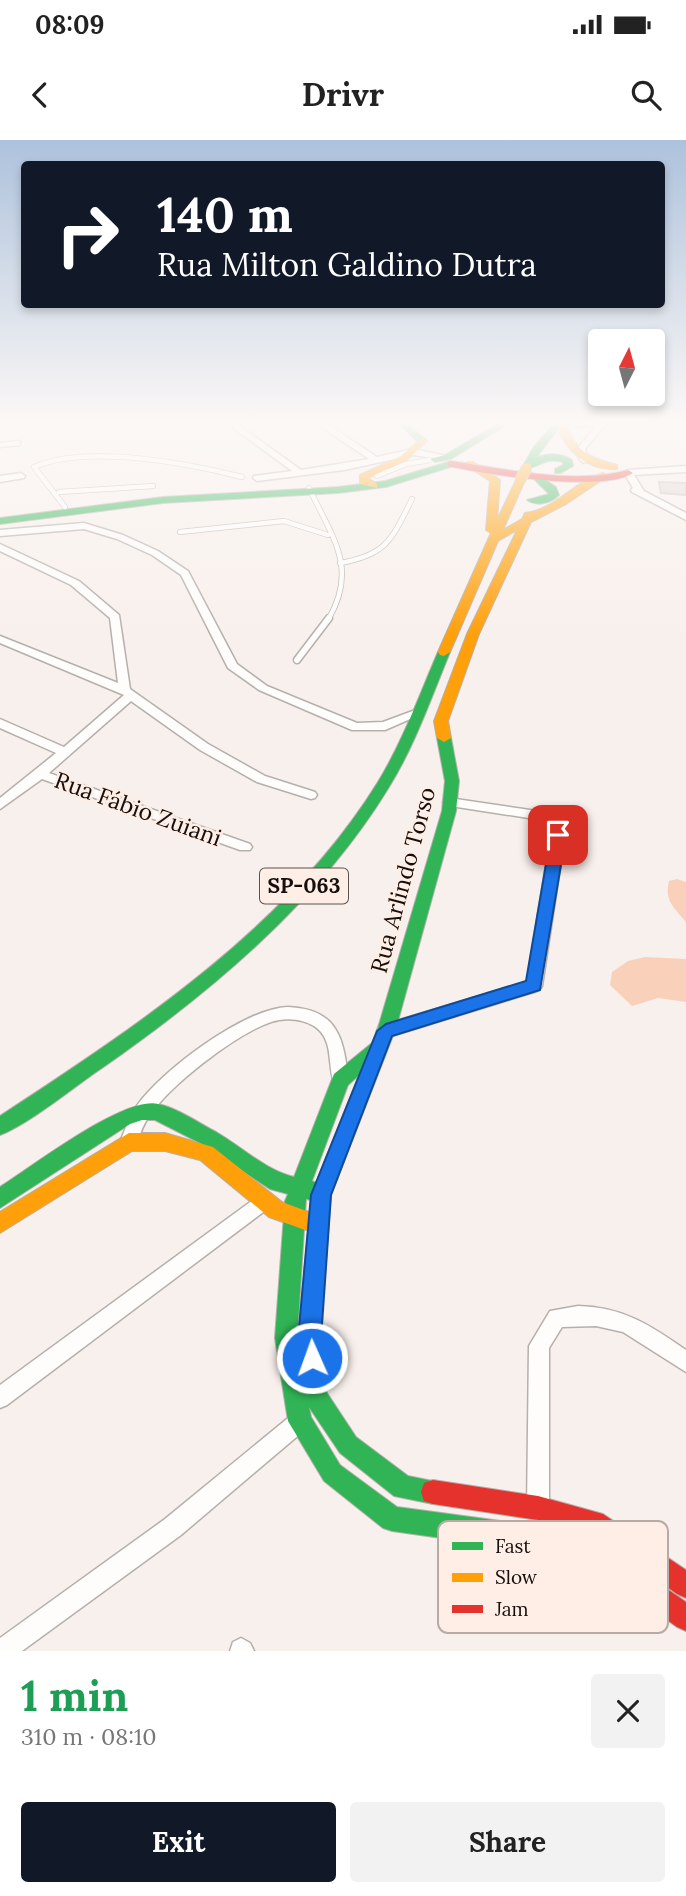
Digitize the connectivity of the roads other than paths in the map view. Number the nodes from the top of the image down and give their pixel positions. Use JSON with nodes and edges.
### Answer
{"nodes":[{"id":1,"x":58,"y":495,"type":"edge"},
{"id":2,"x":93,"y":495,"type":"edge"},
{"id":3,"x":171,"y":495,"type":"edge"},
{"id":4,"x":242,"y":495,"type":"edge"},
{"id":5,"x":312,"y":495,"type":"edge"},
{"id":6,"x":495,"y":495,"type":"edge"},
{"id":7,"x":516,"y":495,"type":"edge"},
{"id":8,"x":570,"y":495,"type":"edge"},
{"id":9,"x":642,"y":495,"type":"edge"},
{"id":10,"x":62,"y":499,"type":"junction"},
{"id":11,"x":412,"y":499,"type":"dead end"},
{"id":12,"x":529,"y":515,"type":"junction"},
{"id":13,"x":684,"y":515,"type":"edge"},
{"id":14,"x":0,"y":516,"type":"edge"},
{"id":15,"x":0,"y":521,"type":"edge"},
{"id":16,"x":180,"y":532,"type":"dead end"},
{"id":17,"x":0,"y":533,"type":"edge"},
{"id":18,"x":328,"y":535,"type":"junction"},
{"id":19,"x":0,"y":547,"type":"edge"},
{"id":20,"x":489,"y":547,"type":"junction"},
{"id":21,"x":340,"y":563,"type":"junction"},
{"id":22,"x":0,"y":639,"type":"edge"},
{"id":23,"x":297,"y":660,"type":"dead end"},
{"id":24,"x":124,"y":671,"type":"junction"},
{"id":25,"x":102,"y":681,"type":"junction"},
{"id":26,"x":127,"y":693,"type":"junction"},
{"id":27,"x":418,"y":713,"type":"junction"},
{"id":28,"x":0,"y":723,"type":"edge"},
{"id":29,"x":64,"y":752,"type":"junction"},
{"id":30,"x":40,"y":774,"type":"junction"},
{"id":31,"x":311,"y":795,"type":"dead end"},
{"id":32,"x":449,"y":803,"type":"junction"},
{"id":33,"x":0,"y":804,"type":"edge"},
{"id":34,"x":245,"y":847,"type":"dead end"},
{"id":35,"x":386,"y":1031,"type":"junction"},
{"id":36,"x":378,"y":1047,"type":"junction"},
{"id":37,"x":341,"y":1080,"type":"junction"},
{"id":38,"x":142,"y":1112,"type":"junction"},
{"id":39,"x":0,"y":1126,"type":"edge"},
{"id":40,"x":129,"y":1142,"type":"junction"},
{"id":41,"x":277,"y":1182,"type":"junction"},
{"id":42,"x":300,"y":1188,"type":"junction"},
{"id":43,"x":321,"y":1195,"type":"junction"},
{"id":44,"x":0,"y":1198,"type":"edge"},
{"id":45,"x":264,"y":1201,"type":"junction"},
{"id":46,"x":293,"y":1217,"type":"junction"},
{"id":47,"x":317,"y":1222,"type":"junction"},
{"id":48,"x":0,"y":1223,"type":"edge"},
{"id":49,"x":686,"y":1362,"type":"edge"},
{"id":50,"x":0,"y":1398,"type":"edge"},
{"id":51,"x":300,"y":1421,"type":"junction"},
{"id":52,"x":538,"y":1508,"type":"junction"},
{"id":53,"x":538,"y":1521,"type":"edge"},
{"id":54,"x":585,"y":1521,"type":"edge"},
{"id":55,"x":438,"y":1525,"type":"edge"},
{"id":56,"x":668,"y":1572,"type":"edge"},
{"id":57,"x":686,"y":1585,"type":"edge"},
{"id":58,"x":668,"y":1606,"type":"edge"},
{"id":59,"x":686,"y":1619,"type":"edge"},
{"id":60,"x":2,"y":1651,"type":"edge"}],
"edges":[{"from":1,"to":10,"type":"lane"},
{"from":2,"to":10,"type":"lane"},
{"from":3,"to":10,"type":"main road"},
{"from":4,"to":15,"type":"main road"},
{"from":5,"to":18,"type":"lane"},
{"from":6,"to":20,"type":"main road"},
{"from":7,"to":20,"type":"main road","number":"SP-063"},
{"from":8,"to":12,"type":"main road"},
{"from":9,"to":13,"type":"street"},
{"from":10,"to":14,"type":"main road"},
{"from":11,"to":21,"type":"lane"},
{"from":12,"to":20,"type":"main road"},
{"from":12,"to":32,"type":"main road","name":"Rua Arlindo Torso"},
{"from":16,"to":18,"type":"lane"},
{"from":17,"to":27,"type":"street"},
{"from":18,"to":21,"type":"lane"},
{"from":19,"to":24,"type":"street"},
{"from":20,"to":27,"type":"main road","number":"SP-063"},
{"from":21,"to":23,"type":"lane"},
{"from":22,"to":25,"type":"street"},
{"from":24,"to":25,"type":"street"},
{"from":24,"to":26,"type":"street"},
{"from":25,"to":26,"type":"street"},
{"from":26,"to":29,"type":"street"},
{"from":26,"to":31,"type":"street"},
{"from":27,"to":39,"type":"main road","number":"SP-063"},
{"from":28,"to":29,"type":"street"},
{"from":29,"to":30,"type":"street"},
{"from":30,"to":33,"type":"street","name":"Rua Fábio Zuiani"},
{"from":30,"to":34,"type":"street","name":"Rua Fábio Zuiani"},
{"from":32,"to":35,"type":"main road","name":"Rua Arlindo Torso"},
{"from":32,"to":35,"type":"street"},
{"from":35,"to":36,"type":"main road","name":"Rua Arlindo Torso"},
{"from":36,"to":37,"type":"main road"},
{"from":36,"to":43,"type":"main road","name":"Rua Arlindo Torso"},
{"from":37,"to":38,"type":"street"},
{"from":37,"to":42,"type":"main road"},
{"from":38,"to":40,"type":"street"},
{"from":38,"to":41,"type":"main road"},
{"from":38,"to":44,"type":"main road"},
{"from":40,"to":45,"type":"main road"},
{"from":40,"to":48,"type":"main road"},
{"from":41,"to":42,"type":"main road"},
{"from":41,"to":45,"type":"main road"},
{"from":42,"to":43,"type":"main road"},
{"from":42,"to":46,"type":"main road"},
{"from":43,"to":47,"type":"main road","name":"Rua Arlindo Torso"},
{"from":45,"to":46,"type":"main road"},
{"from":45,"to":50,"type":"street"},
{"from":46,"to":47,"type":"main road"},
{"from":46,"to":51,"type":"main road"},
{"from":47,"to":52,"type":"main road","name":"Rua Arlindo Torso"},
{"from":49,"to":52,"type":"street"},
{"from":51,"to":55,"type":"main road"},
{"from":51,"to":60,"type":"street"},
{"from":52,"to":53,"type":"street"},
{"from":52,"to":54,"type":"main road","name":"Rua Arlindo Torso"},
{"from":56,"to":57,"type":"main road","name":"Rua Arlindo Torso"},
{"from":58,"to":59,"type":"main road"}]}
